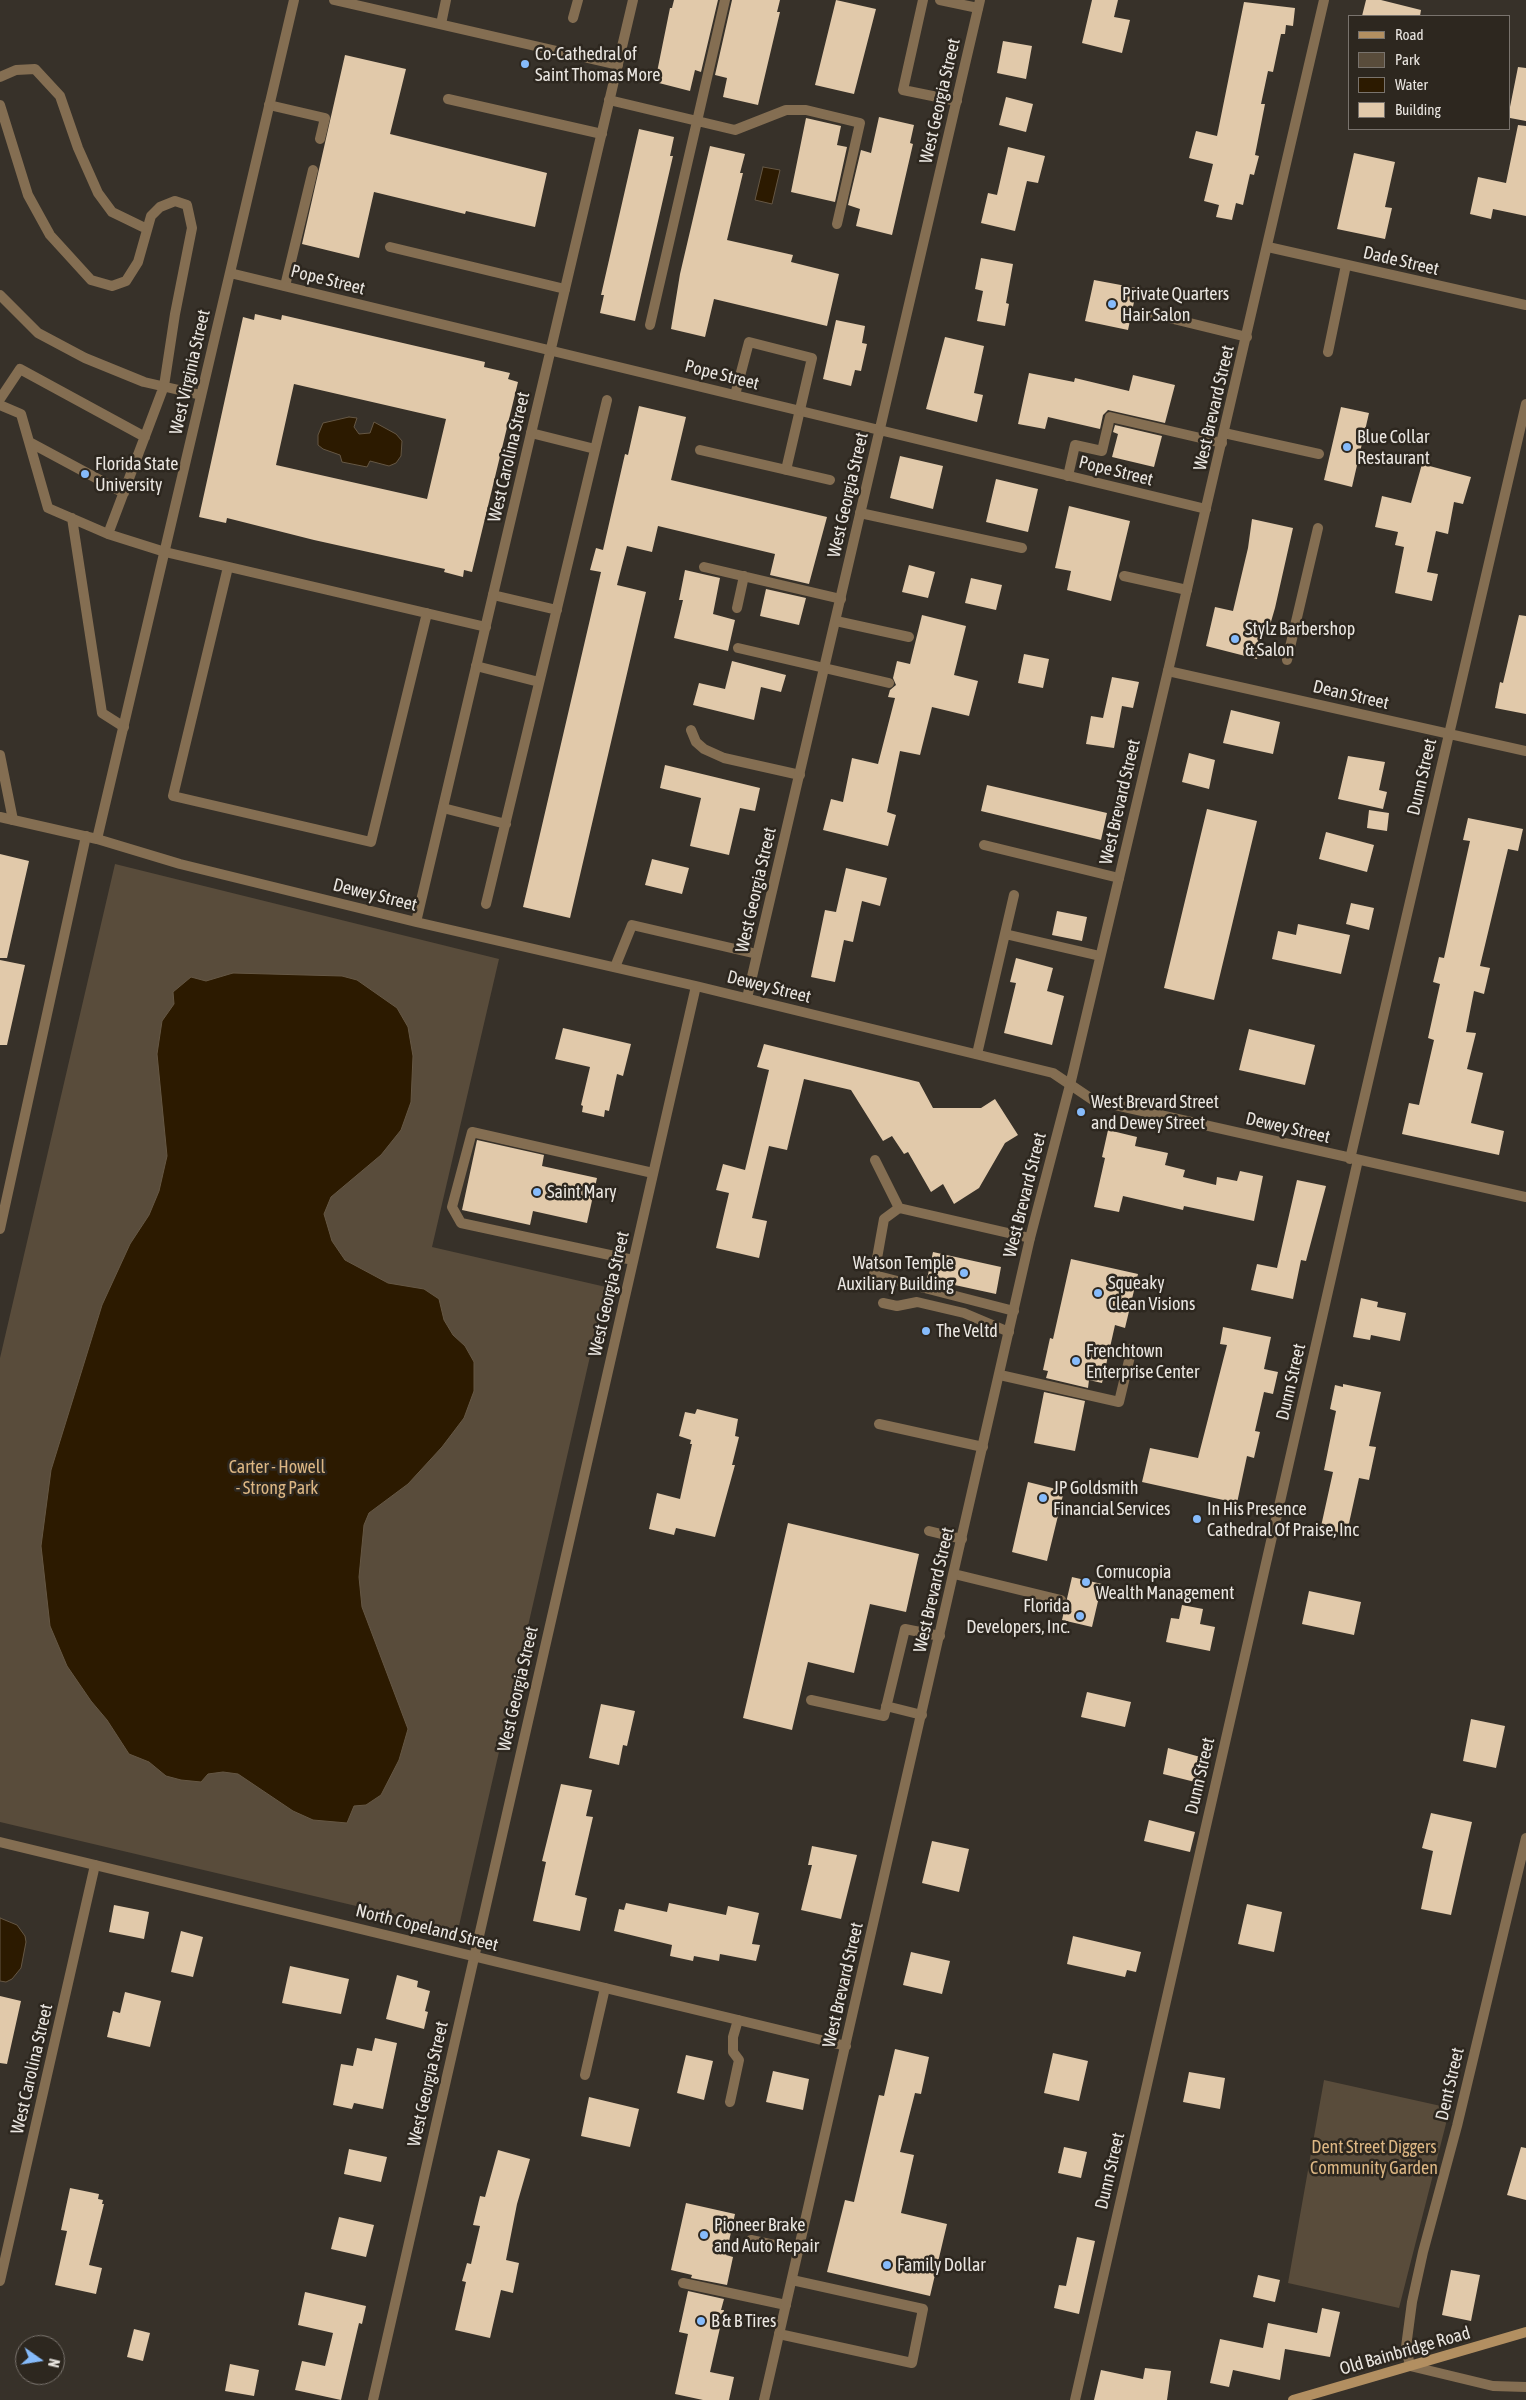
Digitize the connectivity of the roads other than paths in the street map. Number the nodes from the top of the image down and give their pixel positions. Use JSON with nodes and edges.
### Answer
{"nodes":[{"id":1,"x":294,"y":0,"type":"edge"},
{"id":2,"x":334,"y":0,"type":"edge"},
{"id":3,"x":446,"y":0,"type":"edge"},
{"id":4,"x":578,"y":0,"type":"edge"},
{"id":5,"x":633,"y":0,"type":"edge"},
{"id":6,"x":725,"y":0,"type":"edge"},
{"id":7,"x":923,"y":0,"type":"edge"},
{"id":8,"x":940,"y":0,"type":"edge"},
{"id":9,"x":1324,"y":0,"type":"edge"},
{"id":10,"x":979,"y":4,"type":"edge"},
{"id":11,"x":573,"y":18,"type":"dead end"},
{"id":12,"x":440,"y":24,"type":"junction"},
{"id":13,"x":618,"y":65,"type":"junction"},
{"id":14,"x":0,"y":76,"type":"edge"},
{"id":15,"x":448,"y":99,"type":"dead end"},
{"id":16,"x":609,"y":100,"type":"junction"},
{"id":17,"x":957,"y":101,"type":"junction"},
{"id":18,"x":0,"y":105,"type":"edge"},
{"id":19,"x":269,"y":105,"type":"junction"},
{"id":20,"x":697,"y":121,"type":"junction"},
{"id":21,"x":602,"y":134,"type":"junction"},
{"id":22,"x":320,"y":139,"type":"dead end"},
{"id":23,"x":313,"y":170,"type":"dead end"},
{"id":24,"x":838,"y":224,"type":"dead end"},
{"id":25,"x":147,"y":229,"type":"junction"},
{"id":26,"x":390,"y":247,"type":"dead end"},
{"id":27,"x":1268,"y":247,"type":"junction"},
{"id":28,"x":1346,"y":265,"type":"junction"},
{"id":29,"x":230,"y":272,"type":"junction"},
{"id":30,"x":285,"y":286,"type":"junction"},
{"id":31,"x":565,"y":289,"type":"junction"},
{"id":32,"x":0,"y":295,"type":"edge"},
{"id":33,"x":1526,"y":306,"type":"edge"},
{"id":34,"x":1152,"y":314,"type":"dead end"},
{"id":35,"x":650,"y":325,"type":"dead end"},
{"id":36,"x":1247,"y":336,"type":"junction"},
{"id":37,"x":551,"y":350,"type":"junction"},
{"id":38,"x":1328,"y":352,"type":"dead end"},
{"id":39,"x":164,"y":386,"type":"junction"},
{"id":40,"x":201,"y":395,"type":"junction"},
{"id":41,"x":735,"y":395,"type":"junction"},
{"id":42,"x":0,"y":400,"type":"edge"},
{"id":43,"x":607,"y":400,"type":"dead end"},
{"id":44,"x":1526,"y":404,"type":"edge"},
{"id":45,"x":0,"y":405,"type":"edge"},
{"id":46,"x":800,"y":411,"type":"junction"},
{"id":47,"x":880,"y":430,"type":"junction"},
{"id":48,"x":531,"y":433,"type":"junction"},
{"id":49,"x":145,"y":437,"type":"junction"},
{"id":50,"x":1223,"y":438,"type":"junction"},
{"id":51,"x":31,"y":443,"type":"junction"},
{"id":52,"x":595,"y":449,"type":"junction"},
{"id":53,"x":700,"y":450,"type":"dead end"},
{"id":54,"x":1319,"y":454,"type":"dead end"},
{"id":55,"x":786,"y":470,"type":"junction"},
{"id":56,"x":1068,"y":476,"type":"junction"},
{"id":57,"x":830,"y":480,"type":"dead end"},
{"id":58,"x":124,"y":493,"type":"junction"},
{"id":59,"x":1206,"y":509,"type":"junction"},
{"id":60,"x":860,"y":513,"type":"junction"},
{"id":61,"x":72,"y":518,"type":"junction"},
{"id":62,"x":1318,"y":528,"type":"dead end"},
{"id":63,"x":108,"y":534,"type":"junction"},
{"id":64,"x":1022,"y":548,"type":"dead end"},
{"id":65,"x":165,"y":552,"type":"junction"},
{"id":66,"x":228,"y":567,"type":"junction"},
{"id":67,"x":704,"y":567,"type":"dead end"},
{"id":68,"x":744,"y":576,"type":"junction"},
{"id":69,"x":1124,"y":576,"type":"dead end"},
{"id":70,"x":1187,"y":590,"type":"junction"},
{"id":71,"x":493,"y":595,"type":"junction"},
{"id":72,"x":840,"y":599,"type":"junction"},
{"id":73,"x":737,"y":608,"type":"dead end"},
{"id":74,"x":557,"y":610,"type":"junction"},
{"id":75,"x":427,"y":613,"type":"junction"},
{"id":76,"x":836,"y":620,"type":"junction"},
{"id":77,"x":486,"y":627,"type":"junction"},
{"id":78,"x":909,"y":637,"type":"dead end"},
{"id":79,"x":738,"y":648,"type":"dead end"},
{"id":80,"x":1287,"y":660,"type":"dead end"},
{"id":81,"x":476,"y":666,"type":"junction"},
{"id":82,"x":824,"y":668,"type":"junction"},
{"id":83,"x":1168,"y":671,"type":"junction"},
{"id":84,"x":539,"y":682,"type":"junction"},
{"id":85,"x":889,"y":683,"type":"dead end"},
{"id":86,"x":124,"y":727,"type":"junction"},
{"id":87,"x":691,"y":730,"type":"dead end"},
{"id":88,"x":1449,"y":734,"type":"junction"},
{"id":89,"x":1526,"y":751,"type":"edge"},
{"id":90,"x":0,"y":756,"type":"edge"},
{"id":91,"x":800,"y":775,"type":"junction"},
{"id":92,"x":443,"y":808,"type":"junction"},
{"id":93,"x":0,"y":817,"type":"edge"},
{"id":94,"x":13,"y":820,"type":"junction"},
{"id":95,"x":506,"y":824,"type":"junction"},
{"id":96,"x":86,"y":836,"type":"junction"},
{"id":97,"x":97,"y":839,"type":"junction"},
{"id":98,"x":984,"y":846,"type":"dead end"},
{"id":99,"x":1119,"y":878,"type":"junction"},
{"id":100,"x":1014,"y":895,"type":"dead end"},
{"id":101,"x":486,"y":904,"type":"dead end"},
{"id":102,"x":416,"y":922,"type":"junction"},
{"id":103,"x":1005,"y":934,"type":"junction"},
{"id":104,"x":758,"y":954,"type":"junction"},
{"id":105,"x":1100,"y":956,"type":"junction"},
{"id":106,"x":615,"y":967,"type":"junction"},
{"id":107,"x":696,"y":986,"type":"junction"},
{"id":108,"x":747,"y":998,"type":"junction"},
{"id":109,"x":977,"y":1054,"type":"junction"},
{"id":110,"x":1070,"y":1085,"type":"junction"},
{"id":111,"x":875,"y":1160,"type":"dead end"},
{"id":112,"x":1354,"y":1160,"type":"junction"},
{"id":113,"x":653,"y":1173,"type":"junction"},
{"id":114,"x":1526,"y":1197,"type":"edge"},
{"id":115,"x":899,"y":1208,"type":"junction"},
{"id":116,"x":0,"y":1229,"type":"edge"},
{"id":117,"x":1030,"y":1238,"type":"junction"},
{"id":118,"x":633,"y":1260,"type":"junction"},
{"id":119,"x":883,"y":1303,"type":"dead end"},
{"id":120,"x":1014,"y":1311,"type":"junction"},
{"id":121,"x":1010,"y":1332,"type":"junction"},
{"id":122,"x":1132,"y":1348,"type":"dead end"},
{"id":123,"x":1000,"y":1375,"type":"junction"},
{"id":124,"x":879,"y":1424,"type":"dead end"},
{"id":125,"x":983,"y":1447,"type":"junction"},
{"id":126,"x":929,"y":1531,"type":"dead end"},
{"id":127,"x":962,"y":1539,"type":"junction"},
{"id":128,"x":954,"y":1574,"type":"junction"},
{"id":129,"x":1061,"y":1600,"type":"dead end"},
{"id":130,"x":940,"y":1636,"type":"junction"},
{"id":131,"x":811,"y":1700,"type":"dead end"},
{"id":132,"x":886,"y":1706,"type":"junction"},
{"id":133,"x":922,"y":1715,"type":"junction"},
{"id":134,"x":1526,"y":1838,"type":"edge"},
{"id":135,"x":0,"y":1842,"type":"edge"},
{"id":136,"x":95,"y":1865,"type":"junction"},
{"id":137,"x":474,"y":1956,"type":"junction"},
{"id":138,"x":605,"y":1988,"type":"junction"},
{"id":139,"x":738,"y":2020,"type":"junction"},
{"id":140,"x":846,"y":2046,"type":"junction"},
{"id":141,"x":585,"y":2075,"type":"dead end"},
{"id":142,"x":730,"y":2102,"type":"dead end"},
{"id":143,"x":751,"y":2240,"type":"dead end"},
{"id":144,"x":798,"y":2250,"type":"junction"},
{"id":145,"x":0,"y":2279,"type":"edge"},
{"id":146,"x":792,"y":2280,"type":"junction"},
{"id":147,"x":683,"y":2283,"type":"dead end"},
{"id":148,"x":786,"y":2305,"type":"junction"},
{"id":149,"x":1526,"y":2332,"type":"edge"},
{"id":150,"x":779,"y":2334,"type":"junction"},
{"id":151,"x":1410,"y":2366,"type":"junction"},
{"id":152,"x":1526,"y":2387,"type":"edge"},
{"id":153,"x":373,"y":2400,"type":"edge"},
{"id":154,"x":764,"y":2400,"type":"edge"},
{"id":155,"x":1075,"y":2400,"type":"edge"},
{"id":156,"x":1293,"y":2400,"type":"edge"}],
"edges":[{"from":1,"to":19,"type":"street","name":"West Virginia Street"},
{"from":2,"to":12,"type":"street"},
{"from":3,"to":12,"type":"street"},
{"from":4,"to":11,"type":"street"},
{"from":5,"to":13,"type":"street","name":"West Carolina Street"},
{"from":6,"to":20,"type":"street"},
{"from":7,"to":17,"type":"street"},
{"from":8,"to":10,"type":"street"},
{"from":9,"to":27,"type":"street","name":"West Brevard Street"},
{"from":10,"to":17,"type":"street","name":"West Georgia Street"},
{"from":12,"to":13,"type":"street"},
{"from":13,"to":16,"type":"street","name":"West Carolina Street"},
{"from":14,"to":25,"type":"street"},
{"from":15,"to":21,"type":"street"},
{"from":16,"to":20,"type":"street"},
{"from":16,"to":21,"type":"street","name":"West Carolina Street"},
{"from":17,"to":47,"type":"street","name":"West Georgia Street"},
{"from":18,"to":25,"type":"street"},
{"from":19,"to":22,"type":"street"},
{"from":19,"to":29,"type":"street","name":"West Virginia Street"},
{"from":20,"to":24,"type":"street"},
{"from":20,"to":35,"type":"street"},
{"from":21,"to":31,"type":"street","name":"West Carolina Street"},
{"from":23,"to":30,"type":"street"},
{"from":25,"to":39,"type":"street"},
{"from":26,"to":31,"type":"street"},
{"from":27,"to":28,"type":"street","name":"Dade Street"},
{"from":27,"to":36,"type":"street","name":"West Brevard Street"},
{"from":28,"to":33,"type":"street","name":"Dade Street"},
{"from":28,"to":38,"type":"street"},
{"from":29,"to":30,"type":"street","name":"Pope Street"},
{"from":29,"to":40,"type":"street","name":"West Virginia Street"},
{"from":30,"to":37,"type":"street","name":"Pope Street"},
{"from":31,"to":37,"type":"street","name":"West Carolina Street"},
{"from":32,"to":39,"type":"street"},
{"from":34,"to":36,"type":"street"},
{"from":36,"to":50,"type":"street","name":"West Brevard Street"},
{"from":37,"to":41,"type":"street","name":"Pope Street"},
{"from":37,"to":48,"type":"street","name":"West Carolina Street"},
{"from":39,"to":40,"type":"street"},
{"from":39,"to":49,"type":"street"},
{"from":40,"to":65,"type":"street","name":"West Virginia Street"},
{"from":41,"to":46,"type":"street","name":"Pope Street"},
{"from":41,"to":46,"type":"street"},
{"from":42,"to":49,"type":"street"},
{"from":43,"to":52,"type":"street"},
{"from":44,"to":88,"type":"street","name":"Dunn Street"},
{"from":45,"to":51,"type":"street"},
{"from":46,"to":47,"type":"street","name":"Pope Street"},
{"from":46,"to":55,"type":"street"},
{"from":47,"to":56,"type":"street","name":"Pope Street"},
{"from":47,"to":60,"type":"street","name":"West Georgia Street"},
{"from":48,"to":52,"type":"street"},
{"from":48,"to":71,"type":"street","name":"West Carolina Street"},
{"from":49,"to":58,"type":"street"},
{"from":50,"to":54,"type":"street"},
{"from":50,"to":56,"type":"street"},
{"from":50,"to":59,"type":"street","name":"West Brevard Street"},
{"from":51,"to":58,"type":"street"},
{"from":51,"to":61,"type":"street"},
{"from":52,"to":74,"type":"street"},
{"from":53,"to":55,"type":"street"},
{"from":55,"to":57,"type":"street"},
{"from":56,"to":59,"type":"street","name":"Pope Street"},
{"from":58,"to":63,"type":"street"},
{"from":59,"to":70,"type":"street","name":"West Brevard Street"},
{"from":60,"to":64,"type":"street"},
{"from":60,"to":72,"type":"street","name":"West Georgia Street"},
{"from":61,"to":63,"type":"street"},
{"from":61,"to":86,"type":"street"},
{"from":62,"to":80,"type":"street"},
{"from":63,"to":65,"type":"street"},
{"from":65,"to":66,"type":"street"},
{"from":65,"to":86,"type":"street","name":"West Virginia Street"},
{"from":66,"to":75,"type":"street"},
{"from":66,"to":75,"type":"street"},
{"from":67,"to":68,"type":"street"},
{"from":68,"to":72,"type":"street"},
{"from":68,"to":73,"type":"street"},
{"from":69,"to":70,"type":"street"},
{"from":70,"to":83,"type":"street","name":"West Brevard Street"},
{"from":71,"to":74,"type":"street"},
{"from":71,"to":77,"type":"street","name":"West Carolina Street"},
{"from":72,"to":76,"type":"street","name":"West Georgia Street"},
{"from":74,"to":84,"type":"street"},
{"from":75,"to":77,"type":"street"},
{"from":76,"to":78,"type":"street"},
{"from":76,"to":82,"type":"street","name":"West Georgia Street"},
{"from":77,"to":81,"type":"street","name":"West Carolina Street"},
{"from":79,"to":82,"type":"street"},
{"from":81,"to":84,"type":"street"},
{"from":81,"to":92,"type":"street","name":"West Carolina Street"},
{"from":82,"to":85,"type":"street"},
{"from":82,"to":91,"type":"street","name":"West Georgia Street"},
{"from":83,"to":88,"type":"street","name":"Dean Street"},
{"from":83,"to":99,"type":"street","name":"West Brevard Street"},
{"from":84,"to":95,"type":"street"},
{"from":86,"to":97,"type":"street","name":"West Virginia Street"},
{"from":87,"to":91,"type":"street"},
{"from":88,"to":89,"type":"street","name":"Dean Street"},
{"from":88,"to":112,"type":"street","name":"Dunn Street"},
{"from":90,"to":94,"type":"street"},
{"from":91,"to":104,"type":"street","name":"West Georgia Street"},
{"from":92,"to":95,"type":"street"},
{"from":92,"to":102,"type":"street","name":"West Carolina Street"},
{"from":93,"to":94,"type":"street","name":"Dewey Street"},
{"from":94,"to":96,"type":"street","name":"Dewey Street"},
{"from":95,"to":101,"type":"street"},
{"from":96,"to":97,"type":"street","name":"Dewey Street"},
{"from":96,"to":116,"type":"street"},
{"from":97,"to":102,"type":"street","name":"Dewey Street"},
{"from":98,"to":99,"type":"street"},
{"from":99,"to":105,"type":"street","name":"West Brevard Street"},
{"from":100,"to":103,"type":"street"},
{"from":102,"to":106,"type":"street","name":"Dewey Street"},
{"from":103,"to":105,"type":"street"},
{"from":103,"to":109,"type":"street"},
{"from":104,"to":106,"type":"street"},
{"from":104,"to":108,"type":"street","name":"West Georgia Street"},
{"from":105,"to":110,"type":"street","name":"West Brevard Street"},
{"from":106,"to":107,"type":"street","name":"Dewey Street"},
{"from":107,"to":108,"type":"street","name":"Dewey Street"},
{"from":107,"to":113,"type":"street","name":"West Georgia Street"},
{"from":108,"to":109,"type":"street","name":"Dewey Street"},
{"from":109,"to":110,"type":"street","name":"Dewey Street"},
{"from":110,"to":112,"type":"street","name":"Dewey Street"},
{"from":110,"to":117,"type":"street","name":"West Brevard Street"},
{"from":111,"to":115,"type":"street"},
{"from":112,"to":114,"type":"street","name":"Dewey Street"},
{"from":112,"to":155,"type":"street","name":"Dunn Street"},
{"from":113,"to":118,"type":"street","name":"West Georgia Street"},
{"from":113,"to":118,"type":"street"},
{"from":115,"to":117,"type":"street"},
{"from":115,"to":120,"type":"street"},
{"from":117,"to":120,"type":"street","name":"West Brevard Street"},
{"from":118,"to":137,"type":"street","name":"West Georgia Street"},
{"from":119,"to":121,"type":"street"},
{"from":120,"to":121,"type":"street","name":"West Brevard Street"},
{"from":121,"to":123,"type":"street","name":"West Brevard Street"},
{"from":122,"to":123,"type":"street"},
{"from":123,"to":125,"type":"street","name":"West Brevard Street"},
{"from":124,"to":125,"type":"street"},
{"from":125,"to":127,"type":"street","name":"West Brevard Street"},
{"from":126,"to":127,"type":"street"},
{"from":127,"to":128,"type":"street","name":"West Brevard Street"},
{"from":128,"to":129,"type":"street"},
{"from":128,"to":130,"type":"street","name":"West Brevard Street"},
{"from":130,"to":132,"type":"street"},
{"from":130,"to":133,"type":"street","name":"West Brevard Street"},
{"from":131,"to":132,"type":"street"},
{"from":132,"to":133,"type":"street"},
{"from":133,"to":140,"type":"street","name":"West Brevard Street"},
{"from":134,"to":151,"type":"street","name":"Dent Street"},
{"from":135,"to":136,"type":"street","name":"North Copeland Street"},
{"from":136,"to":137,"type":"street","name":"North Copeland Street"},
{"from":136,"to":145,"type":"street","name":"West Carolina Street"},
{"from":137,"to":138,"type":"street","name":"North Copeland Street"},
{"from":137,"to":153,"type":"street","name":"West Georgia Street"},
{"from":138,"to":139,"type":"street","name":"North Copeland Street"},
{"from":138,"to":141,"type":"street"},
{"from":139,"to":140,"type":"street","name":"North Copeland Street"},
{"from":139,"to":142,"type":"street"},
{"from":140,"to":144,"type":"street","name":"West Brevard Street"},
{"from":143,"to":144,"type":"street"},
{"from":144,"to":146,"type":"street","name":"West Brevard Street"},
{"from":146,"to":148,"type":"street","name":"West Brevard Street"},
{"from":146,"to":150,"type":"street"},
{"from":147,"to":148,"type":"street"},
{"from":148,"to":150,"type":"street","name":"West Brevard Street"},
{"from":149,"to":151,"type":"main road","name":"Old Bainbridge Road"},
{"from":150,"to":154,"type":"street","name":"West Brevard Street"},
{"from":151,"to":152,"type":"street"},
{"from":151,"to":156,"type":"main road","name":"Old Bainbridge Road"}]}
